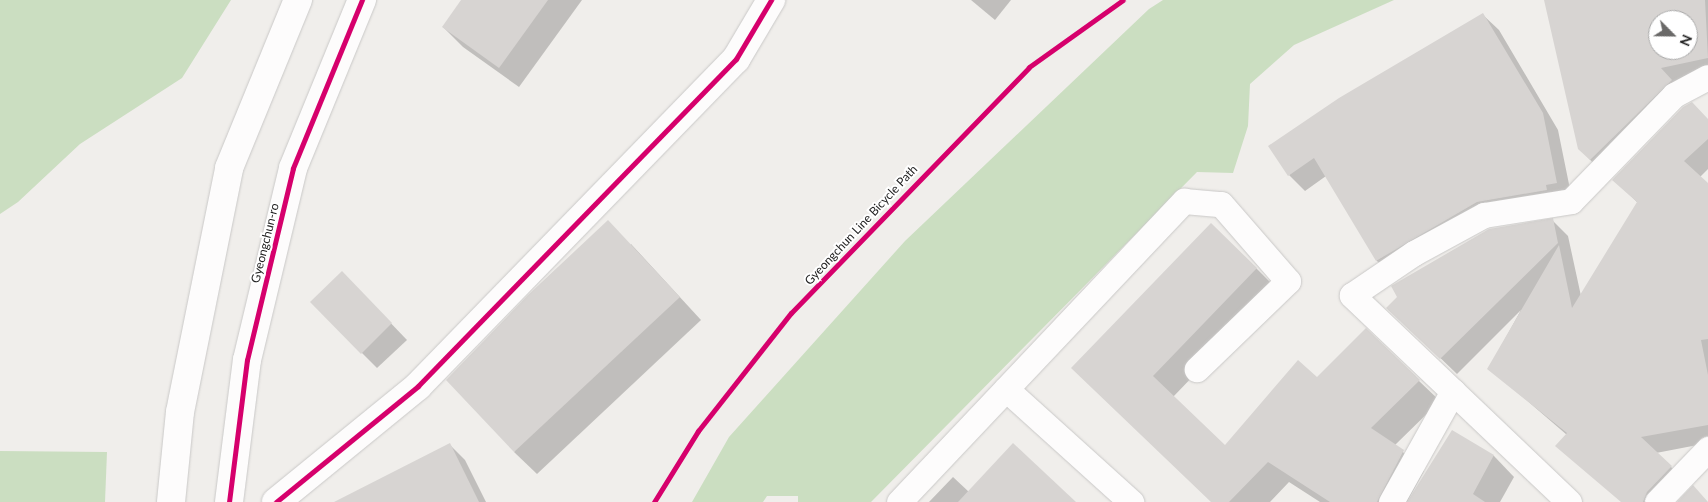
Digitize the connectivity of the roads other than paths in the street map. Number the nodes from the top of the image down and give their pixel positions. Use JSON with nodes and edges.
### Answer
{"nodes":[{"id":1,"x":298,"y":0,"type":"edge"},
{"id":2,"x":362,"y":0,"type":"edge"},
{"id":3,"x":771,"y":0,"type":"edge"},
{"id":4,"x":1708,"y":77,"type":"edge"},
{"id":5,"x":1197,"y":369,"type":"dead end"},
{"id":6,"x":1006,"y":389,"type":"junction"},
{"id":7,"x":1453,"y":391,"type":"junction"},
{"id":8,"x":1708,"y":449,"type":"edge"},
{"id":9,"x":171,"y":502,"type":"edge"},
{"id":10,"x":229,"y":502,"type":"edge"},
{"id":11,"x":276,"y":502,"type":"edge"},
{"id":12,"x":899,"y":502,"type":"edge"},
{"id":13,"x":1131,"y":502,"type":"edge"},
{"id":14,"x":1391,"y":502,"type":"edge"},
{"id":15,"x":1569,"y":502,"type":"edge"},
{"id":16,"x":1657,"y":502,"type":"edge"}],
"edges":[{"from":1,"to":9,"type":"street"},
{"from":2,"to":10,"type":"street","name":"Gyeongchun-ro"},
{"from":3,"to":11,"type":"street"},
{"from":4,"to":7,"type":"lane"},
{"from":5,"to":6,"type":"lane"},
{"from":6,"to":12,"type":"lane"},
{"from":6,"to":13,"type":"lane"},
{"from":7,"to":14,"type":"lane"},
{"from":7,"to":15,"type":"lane"},
{"from":8,"to":16,"type":"lane"}]}
